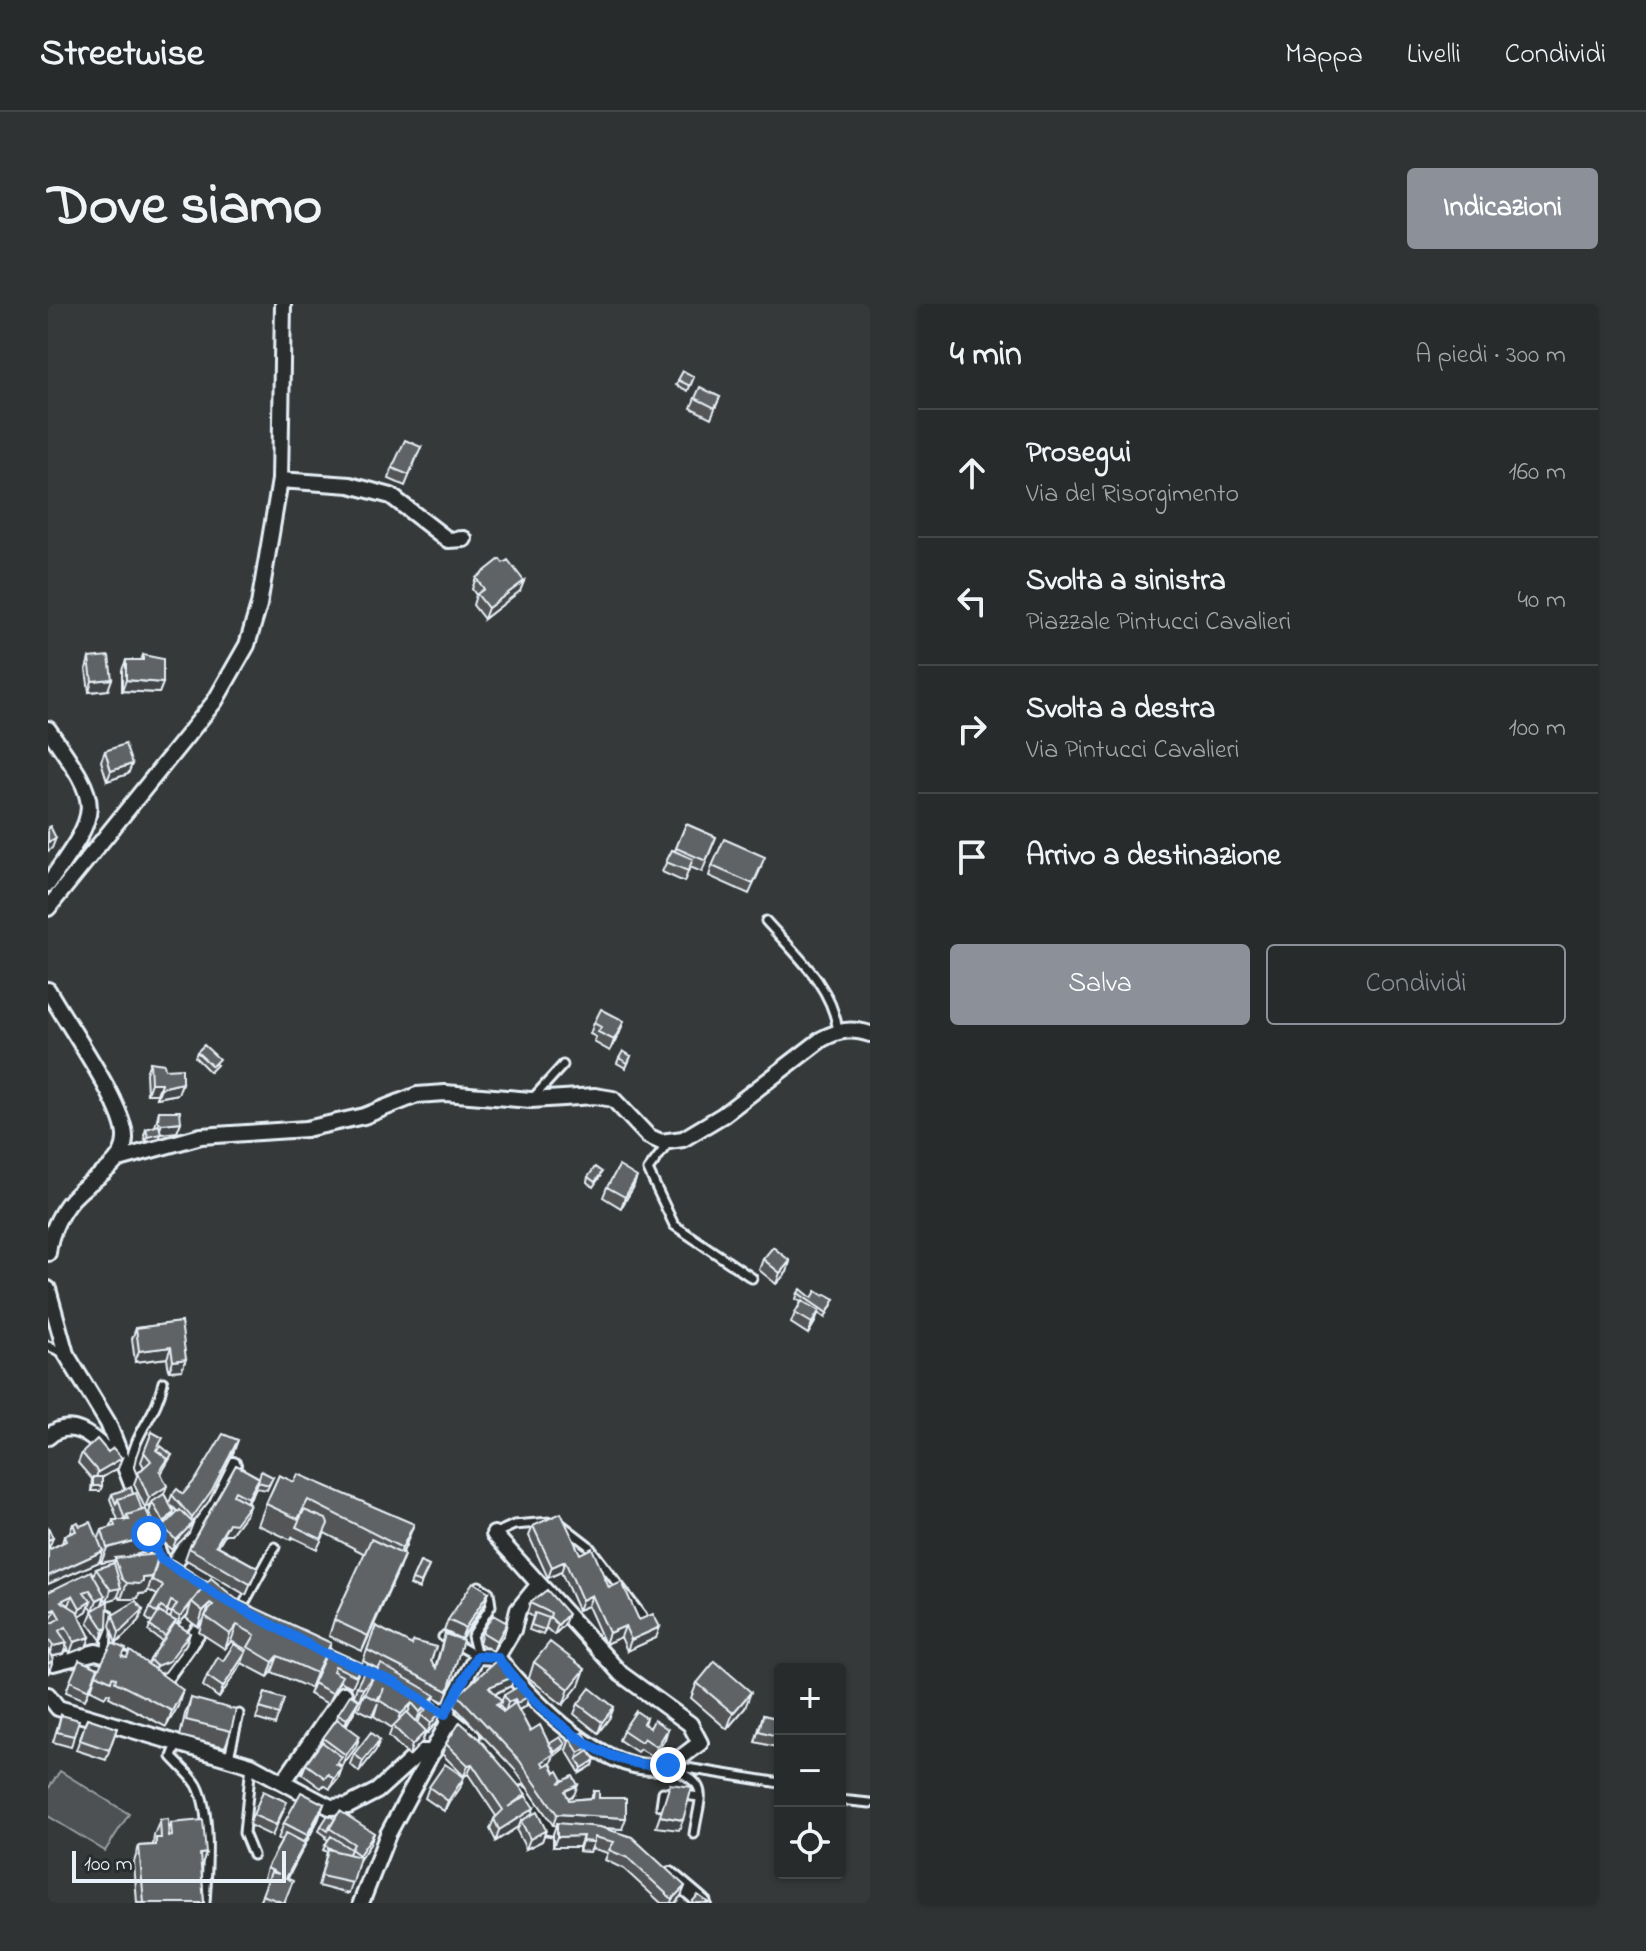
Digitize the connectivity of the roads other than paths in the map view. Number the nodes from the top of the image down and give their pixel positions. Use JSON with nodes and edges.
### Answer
{"nodes":[{"id":1,"x":283,"y":304,"type":"edge"},
{"id":2,"x":280,"y":480,"type":"junction"},
{"id":3,"x":464,"y":539,"type":"dead end"},
{"id":4,"x":48,"y":729,"type":"edge"},
{"id":5,"x":48,"y":884,"type":"edge"},
{"id":6,"x":48,"y":908,"type":"edge"},
{"id":7,"x":766,"y":921,"type":"dead end"},
{"id":8,"x":48,"y":990,"type":"edge"},
{"id":9,"x":838,"y":1031,"type":"junction"},
{"id":10,"x":870,"y":1034,"type":"edge"},
{"id":11,"x":563,"y":1065,"type":"dead end"},
{"id":12,"x":531,"y":1100,"type":"junction"},
{"id":13,"x":670,"y":1141,"type":"junction"},
{"id":14,"x":119,"y":1159,"type":"junction"},
{"id":15,"x":48,"y":1253,"type":"edge"},
{"id":16,"x":752,"y":1278,"type":"dead end"},
{"id":17,"x":48,"y":1289,"type":"edge"},
{"id":18,"x":48,"y":1346,"type":"edge"},
{"id":19,"x":66,"y":1354,"type":"junction"},
{"id":20,"x":163,"y":1382,"type":"dead end"},
{"id":21,"x":48,"y":1437,"type":"edge"},
{"id":22,"x":233,"y":1465,"type":"edge"},
{"id":23,"x":127,"y":1472,"type":"junction"},
{"id":24,"x":494,"y":1534,"type":"joint"},
{"id":25,"x":275,"y":1547,"type":"dead end"},
{"id":26,"x":539,"y":1584,"type":"junction"},
{"id":27,"x":479,"y":1586,"type":"edge"},
{"id":28,"x":236,"y":1606,"type":"joint"},
{"id":29,"x":108,"y":1614,"type":"edge"},
{"id":30,"x":642,"y":1616,"type":"edge"},
{"id":31,"x":206,"y":1620,"type":"edge"},
{"id":32,"x":260,"y":1620,"type":"edge"},
{"id":33,"x":443,"y":1637,"type":"edge"},
{"id":34,"x":97,"y":1648,"type":"junction"},
{"id":35,"x":477,"y":1656,"type":"junction"},
{"id":36,"x":497,"y":1657,"type":"junction"},
{"id":37,"x":53,"y":1663,"type":"edge"},
{"id":38,"x":344,"y":1694,"type":"dead end"},
{"id":39,"x":48,"y":1695,"type":"edge"},
{"id":40,"x":419,"y":1695,"type":"edge"},
{"id":41,"x":53,"y":1710,"type":"edge"},
{"id":42,"x":239,"y":1714,"type":"edge"},
{"id":43,"x":448,"y":1716,"type":"junction"},
{"id":44,"x":177,"y":1744,"type":"junction"},
{"id":45,"x":485,"y":1749,"type":"edge"},
{"id":46,"x":433,"y":1752,"type":"junction"},
{"id":47,"x":229,"y":1757,"type":"junction"},
{"id":48,"x":251,"y":1765,"type":"junction"},
{"id":49,"x":668,"y":1765,"type":"junction"},
{"id":50,"x":509,"y":1778,"type":"edge"},
{"id":51,"x":284,"y":1781,"type":"junction"},
{"id":52,"x":774,"y":1782,"type":"edge"},
{"id":53,"x":699,"y":1797,"type":"junction"},
{"id":54,"x":846,"y":1801,"type":"edge"},
{"id":55,"x":870,"y":1803,"type":"edge"},
{"id":56,"x":661,"y":1806,"type":"edge"},
{"id":57,"x":584,"y":1831,"type":"edge"},
{"id":58,"x":694,"y":1834,"type":"dead end"},
{"id":59,"x":253,"y":1855,"type":"dead end"},
{"id":60,"x":659,"y":1865,"type":"edge"},
{"id":61,"x":205,"y":1903,"type":"edge"},
{"id":62,"x":361,"y":1903,"type":"edge"},
{"id":63,"x":703,"y":1903,"type":"edge"}],
"edges":[{"from":1,"to":2,"type":"street"},
{"from":2,"to":3,"type":"street"},
{"from":2,"to":6,"type":"street"},
{"from":4,"to":5,"type":"street"},
{"from":7,"to":9,"type":"lane"},
{"from":8,"to":14,"type":"street"},
{"from":9,"to":10,"type":"street"},
{"from":9,"to":13,"type":"street"},
{"from":11,"to":12,"type":"lane"},
{"from":12,"to":13,"type":"street"},
{"from":12,"to":14,"type":"street"},
{"from":13,"to":16,"type":"lane"},
{"from":14,"to":15,"type":"street"},
{"from":17,"to":19,"type":"street"},
{"from":18,"to":19,"type":"lane"},
{"from":19,"to":23,"type":"street"},
{"from":20,"to":23,"type":"lane"},
{"from":21,"to":23,"type":"street"},
{"from":22,"to":23,"type":"street"},
{"from":24,"to":26,"type":"street"},
{"from":24,"to":30,"type":"lane"},
{"from":25,"to":28,"type":"lane"},
{"from":26,"to":36,"type":"street"},
{"from":26,"to":49,"type":"street"},
{"from":27,"to":35,"type":"lane"},
{"from":28,"to":32,"type":"street"},
{"from":29,"to":34,"type":"lane"},
{"from":31,"to":34,"type":"street"},
{"from":33,"to":35,"type":"lane"},
{"from":34,"to":37,"type":"street"},
{"from":35,"to":36,"type":"street"},
{"from":35,"to":43,"type":"street"},
{"from":36,"to":49,"type":"street"},
{"from":38,"to":51,"type":"street"},
{"from":39,"to":41,"type":"street"},
{"from":40,"to":43,"type":"street"},
{"from":41,"to":44,"type":"street"},
{"from":42,"to":47,"type":"lane"},
{"from":43,"to":45,"type":"street"},
{"from":43,"to":46,"type":"street"},
{"from":44,"to":47,"type":"street"},
{"from":44,"to":61,"type":"lane"},
{"from":46,"to":51,"type":"street"},
{"from":46,"to":62,"type":"street"},
{"from":47,"to":48,"type":"street"},
{"from":48,"to":51,"type":"street"},
{"from":48,"to":59,"type":"lane"},
{"from":49,"to":52,"type":"lane"},
{"from":49,"to":53,"type":"lane"},
{"from":50,"to":57,"type":"street"},
{"from":53,"to":56,"type":"lane"},
{"from":53,"to":58,"type":"lane"},
{"from":54,"to":55,"type":"lane"},
{"from":60,"to":63,"type":"street"}]}
